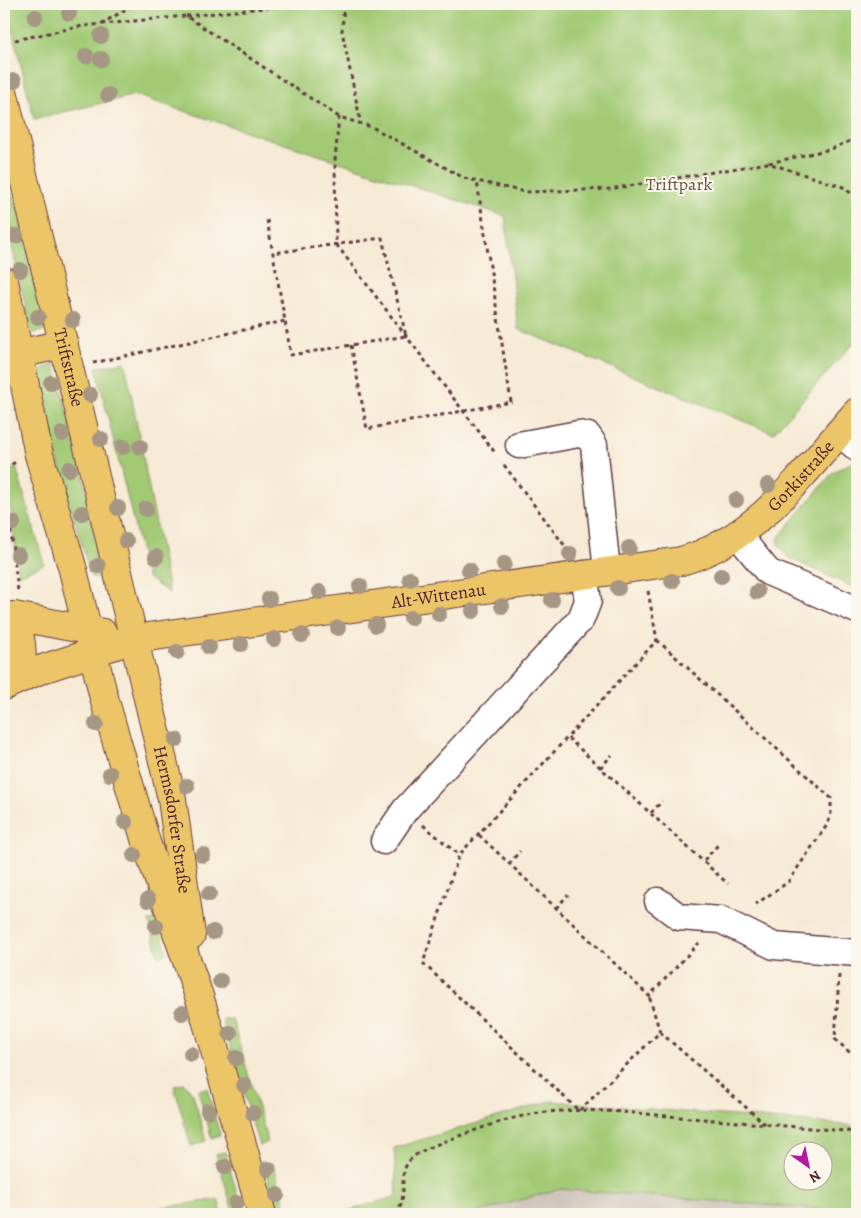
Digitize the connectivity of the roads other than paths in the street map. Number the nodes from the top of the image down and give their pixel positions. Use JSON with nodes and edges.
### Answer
{"nodes":[{"id":1,"x":4,"y":95,"type":"edge"},
{"id":2,"x":10,"y":153,"type":"edge"},
{"id":3,"x":4,"y":281,"type":"edge"},
{"id":4,"x":64,"y":344,"type":"junction"},
{"id":5,"x":18,"y":354,"type":"junction"},
{"id":6,"x":857,"y":412,"type":"edge"},
{"id":7,"x":848,"y":440,"type":"edge"},
{"id":8,"x":519,"y":445,"type":"dead end"},
{"id":9,"x":738,"y":535,"type":"junction"},
{"id":10,"x":596,"y":572,"type":"junction"},
{"id":11,"x":12,"y":608,"type":"edge"},
{"id":12,"x":857,"y":610,"type":"edge"},
{"id":13,"x":134,"y":639,"type":"junction"},
{"id":14,"x":89,"y":641,"type":"junction"},
{"id":15,"x":12,"y":683,"type":"edge"},
{"id":16,"x":384,"y":841,"type":"dead end"},
{"id":17,"x":658,"y":901,"type":"dead end"},
{"id":18,"x":848,"y":960,"type":"edge"},
{"id":19,"x":201,"y":1002,"type":"junction"},
{"id":20,"x":262,"y":1214,"type":"edge"}],
"edges":[{"from":1,"to":2,"type":"main road","name":"Triftstraße"},
{"from":2,"to":4,"type":"main road","name":"Triftstraße"},
{"from":3,"to":5,"type":"main road"},
{"from":4,"to":5,"type":"main road"},
{"from":4,"to":13,"type":"main road","name":"Triftstraße"},
{"from":5,"to":14,"type":"main road"},
{"from":6,"to":7,"type":"main road","name":"Gorkistraße"},
{"from":7,"to":9,"type":"main road","name":"Gorkistraße"},
{"from":8,"to":10,"type":"street"},
{"from":9,"to":10,"type":"main road","name":"Alt-Wittenau"},
{"from":9,"to":12,"type":"street"},
{"from":10,"to":13,"type":"main road","name":"Alt-Wittenau"},
{"from":10,"to":16,"type":"street"},
{"from":11,"to":14,"type":"main road","name":"Alt-Wittenau"},
{"from":11,"to":15,"type":"main road"},
{"from":13,"to":14,"type":"main road","name":"Alt-Wittenau"},
{"from":13,"to":19,"type":"main road","name":"Hermsdorfer Straße"},
{"from":14,"to":15,"type":"main road"},
{"from":14,"to":19,"type":"main road","name":"Hermsdorfer Straße"},
{"from":17,"to":18,"type":"street"},
{"from":19,"to":20,"type":"main road","name":"Hermsdorfer Straße"}]}
